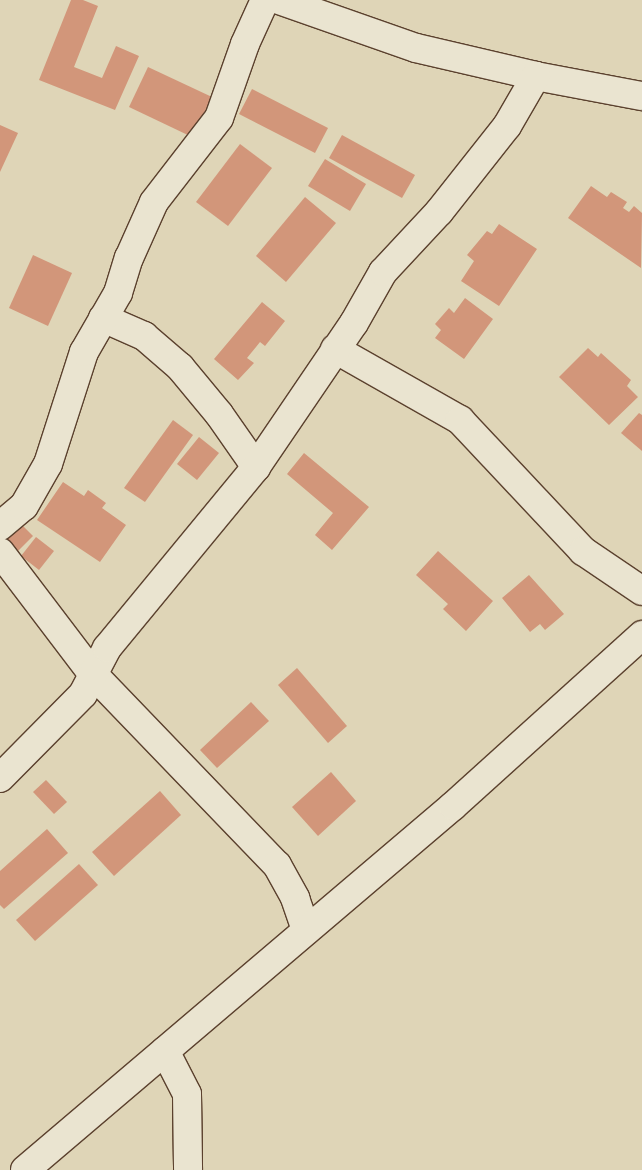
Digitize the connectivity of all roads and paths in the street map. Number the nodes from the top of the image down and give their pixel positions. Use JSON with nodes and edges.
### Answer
{"nodes":[{"id":1,"x":265,"y":0,"type":"edge"},
{"id":2,"x":279,"y":0,"type":"edge"},
{"id":3,"x":320,"y":7,"type":"edge"},
{"id":4,"x":536,"y":76,"type":"junction"},
{"id":5,"x":642,"y":96,"type":"edge"},
{"id":6,"x":103,"y":318,"type":"junction"},
{"id":7,"x":335,"y":348,"type":"junction"},
{"id":8,"x":256,"y":467,"type":"junction"},
{"id":9,"x":0,"y":526,"type":"edge"},
{"id":10,"x":0,"y":552,"type":"edge"},
{"id":11,"x":642,"y":591,"type":"edge"},
{"id":12,"x":642,"y":635,"type":"edge"},
{"id":13,"x":92,"y":673,"type":"junction"},
{"id":14,"x":0,"y":778,"type":"edge"},
{"id":15,"x":306,"y":930,"type":"junction"},
{"id":16,"x":164,"y":1051,"type":"junction"},
{"id":17,"x":24,"y":1170,"type":"edge"},
{"id":18,"x":188,"y":1170,"type":"edge"}],
"edges":[{"from":1,"to":6,"type":"street"},
{"from":2,"to":3,"type":"street"},
{"from":3,"to":4,"type":"street"},
{"from":4,"to":5,"type":"street"},
{"from":4,"to":7,"type":"street"},
{"from":6,"to":8,"type":"street"},
{"from":6,"to":9,"type":"street"},
{"from":7,"to":8,"type":"street"},
{"from":7,"to":11,"type":"street"},
{"from":8,"to":13,"type":"street"},
{"from":10,"to":13,"type":"street"},
{"from":12,"to":15,"type":"street"},
{"from":13,"to":14,"type":"street"},
{"from":13,"to":15,"type":"street"},
{"from":15,"to":16,"type":"street"},
{"from":16,"to":17,"type":"street"},
{"from":16,"to":18,"type":"street"}]}
